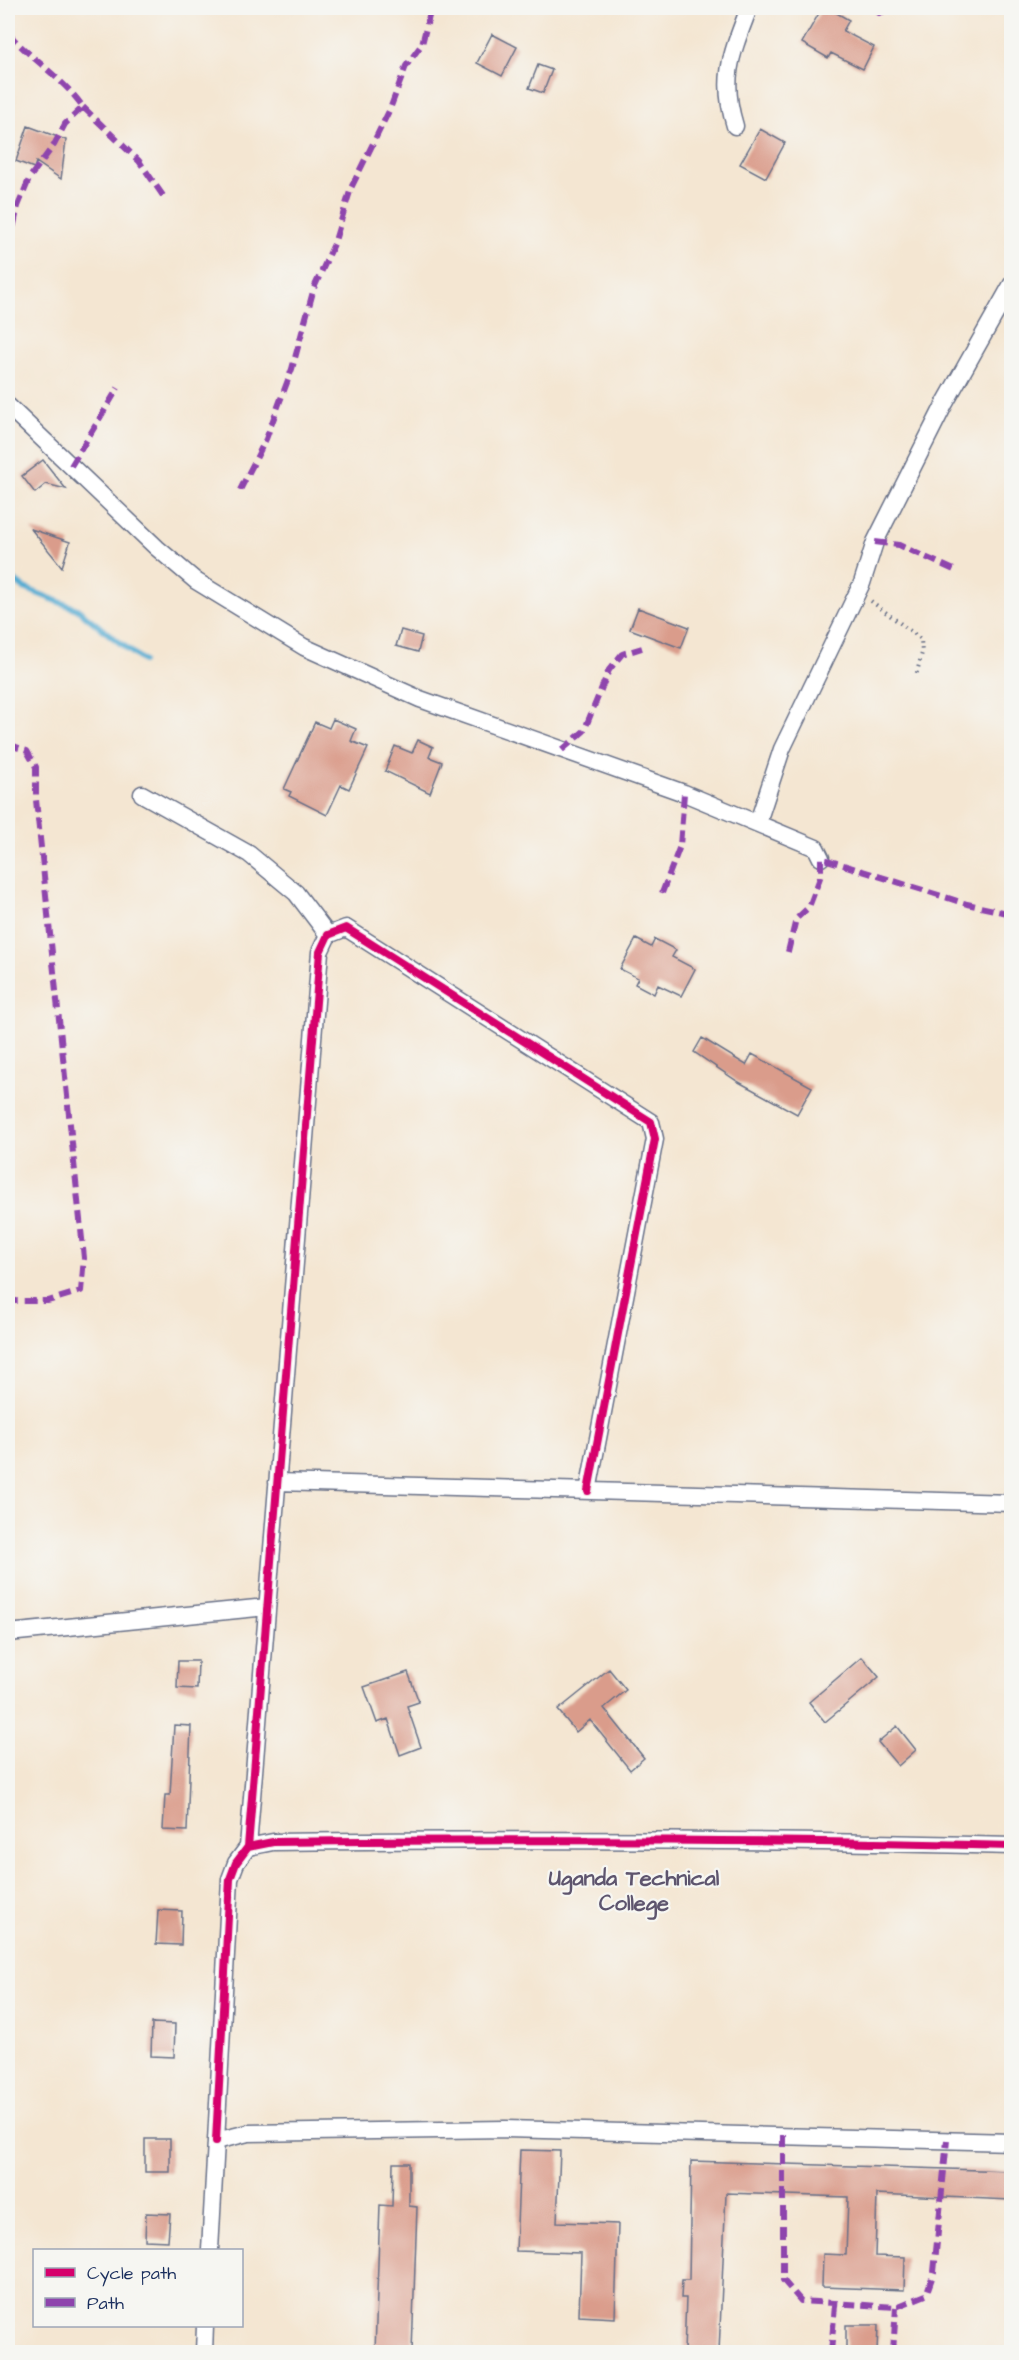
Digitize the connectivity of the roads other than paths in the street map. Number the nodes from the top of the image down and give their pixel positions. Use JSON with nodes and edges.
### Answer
{"nodes":[{"id":1,"x":749,"y":8,"type":"edge"},
{"id":2,"x":735,"y":126,"type":"dead end"},
{"id":3,"x":1011,"y":284,"type":"edge"},
{"id":4,"x":8,"y":406,"type":"edge"},
{"id":5,"x":142,"y":794,"type":"dead end"},
{"id":6,"x":758,"y":822,"type":"junction"},
{"id":7,"x":821,"y":858,"type":"dead end"},
{"id":8,"x":328,"y":935,"type":"junction"},
{"id":9,"x":278,"y":1482,"type":"junction"},
{"id":10,"x":588,"y":1491,"type":"junction"},
{"id":11,"x":1011,"y":1503,"type":"edge"},
{"id":12,"x":267,"y":1607,"type":"junction"},
{"id":13,"x":8,"y":1633,"type":"edge"},
{"id":14,"x":248,"y":1846,"type":"junction"},
{"id":15,"x":1011,"y":1846,"type":"edge"},
{"id":16,"x":216,"y":2140,"type":"junction"},
{"id":17,"x":1011,"y":2142,"type":"edge"},
{"id":18,"x":210,"y":2249,"type":"edge"},
{"id":19,"x":206,"y":2327,"type":"edge"},
{"id":20,"x":204,"y":2352,"type":"edge"}],
"edges":[{"from":1,"to":2,"type":"street"},
{"from":3,"to":6,"type":"street"},
{"from":4,"to":6,"type":"street"},
{"from":5,"to":8,"type":"street"},
{"from":6,"to":7,"type":"street"},
{"from":8,"to":9,"type":"street"},
{"from":8,"to":10,"type":"street"},
{"from":9,"to":10,"type":"street"},
{"from":9,"to":12,"type":"street"},
{"from":10,"to":11,"type":"street"},
{"from":12,"to":13,"type":"street"},
{"from":12,"to":14,"type":"street"},
{"from":14,"to":15,"type":"street"},
{"from":14,"to":16,"type":"street"},
{"from":16,"to":17,"type":"street"},
{"from":16,"to":18,"type":"street"},
{"from":19,"to":20,"type":"street"}]}
